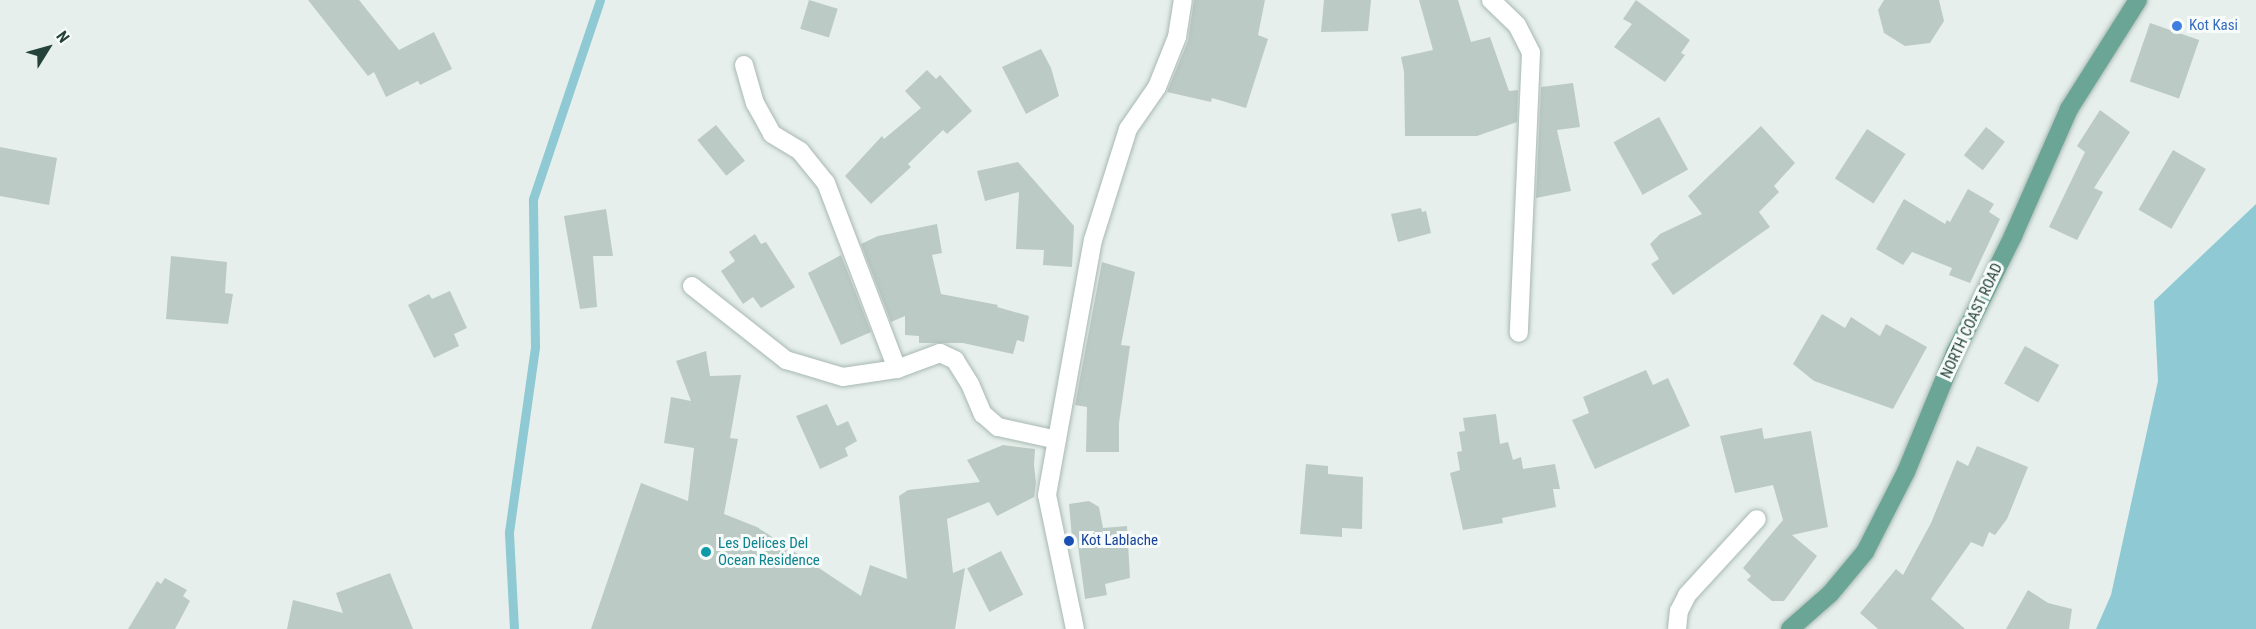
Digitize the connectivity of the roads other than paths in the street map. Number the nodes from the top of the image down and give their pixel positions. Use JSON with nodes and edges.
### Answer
{"nodes":[{"id":1,"x":1183,"y":0,"type":"edge"},
{"id":2,"x":1491,"y":0,"type":"edge"},
{"id":3,"x":2138,"y":0,"type":"edge"},
{"id":4,"x":744,"y":65,"type":"dead end"},
{"id":5,"x":692,"y":286,"type":"dead end"},
{"id":6,"x":1519,"y":333,"type":"dead end"},
{"id":7,"x":897,"y":369,"type":"junction"},
{"id":8,"x":1057,"y":440,"type":"junction"},
{"id":9,"x":1757,"y":519,"type":"dead end"},
{"id":10,"x":1075,"y":629,"type":"edge"},
{"id":11,"x":1677,"y":629,"type":"edge"},
{"id":12,"x":1790,"y":629,"type":"edge"}],
"edges":[{"from":1,"to":8,"type":"street"},
{"from":2,"to":6,"type":"street"},
{"from":3,"to":12,"type":"main road","name":"NORTH COAST ROAD"},
{"from":4,"to":7,"type":"street"},
{"from":5,"to":7,"type":"street"},
{"from":7,"to":8,"type":"street"},
{"from":8,"to":10,"type":"street"},
{"from":9,"to":11,"type":"street"}]}
